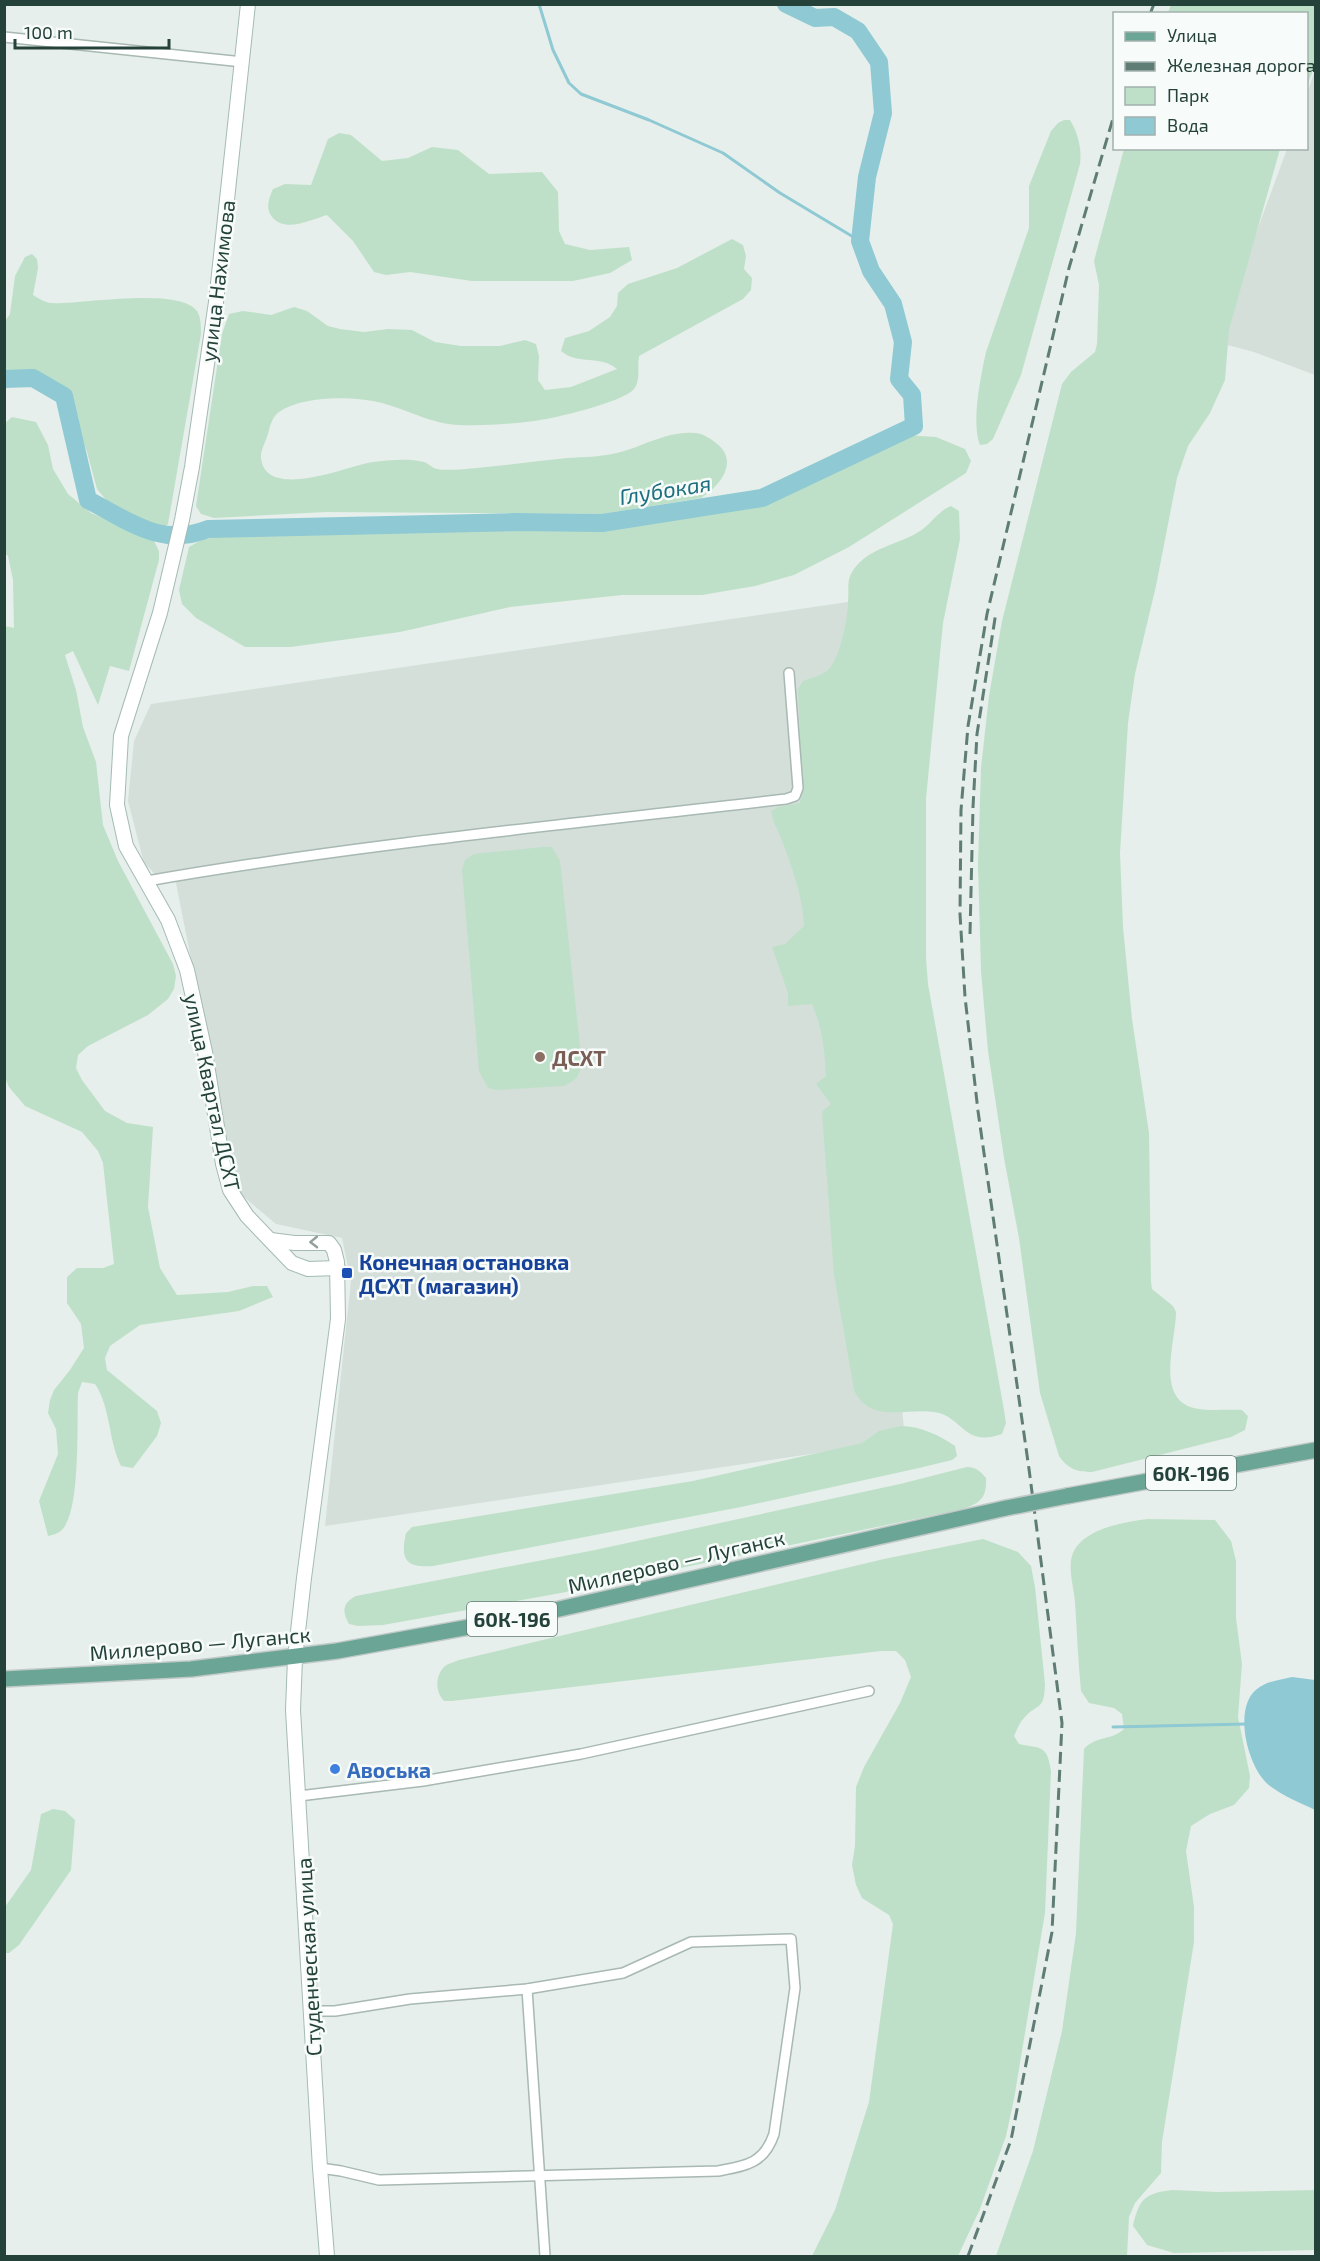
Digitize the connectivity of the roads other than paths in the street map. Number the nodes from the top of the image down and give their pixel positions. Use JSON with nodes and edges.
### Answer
{"nodes":[{"id":1,"x":248,"y":4,"type":"edge"},
{"id":2,"x":4,"y":37,"type":"edge"},
{"id":3,"x":243,"y":62,"type":"junction"},
{"id":4,"x":174,"y":556,"type":"joint"},
{"id":5,"x":789,"y":673,"type":"dead end"},
{"id":6,"x":147,"y":881,"type":"junction"},
{"id":7,"x":271,"y":1240,"type":"junction"},
{"id":8,"x":338,"y":1268,"type":"junction"},
{"id":9,"x":1316,"y":1450,"type":"edge"},
{"id":10,"x":295,"y":1658,"type":"junction"},
{"id":11,"x":7,"y":1679,"type":"edge"},
{"id":12,"x":869,"y":1691,"type":"dead end"},
{"id":13,"x":299,"y":1796,"type":"junction"},
{"id":14,"x":527,"y":1989,"type":"junction"},
{"id":15,"x":310,"y":2011,"type":"junction"},
{"id":16,"x":320,"y":2168,"type":"junction"},
{"id":17,"x":540,"y":2176,"type":"junction"},
{"id":18,"x":327,"y":2256,"type":"edge"},
{"id":19,"x":545,"y":2256,"type":"edge"}],
"edges":[{"from":1,"to":3,"type":"street","name":"улица Нахимова"},
{"from":2,"to":3,"type":"street"},
{"from":3,"to":4,"type":"street","name":"улица Нахимова"},
{"from":4,"to":6,"type":"street","name":"улица Квартал ДСХТ"},
{"from":5,"to":6,"type":"street"},
{"from":6,"to":7,"type":"street","name":"улица Квартал ДСХТ"},
{"from":7,"to":8,"type":"street","name":"улица Квартал ДСХТ"},
{"from":8,"to":7,"type":"street","one_way":true},
{"from":8,"to":10,"type":"street"},
{"from":9,"to":10,"type":"main road","name":"Миллерово — Луганск","number":"60К-196","bridge":true},
{"from":10,"to":11,"type":"main road","name":"Миллерово — Луганск","number":"60К-196"},
{"from":10,"to":13,"type":"street","name":"Студенческая улица"},
{"from":12,"to":13,"type":"street"},
{"from":13,"to":15,"type":"street","name":"Студенческая улица"},
{"from":14,"to":15,"type":"street"},
{"from":14,"to":17,"type":"street"},
{"from":14,"to":17,"type":"street"},
{"from":15,"to":16,"type":"street","name":"Студенческая улица"},
{"from":16,"to":17,"type":"street"},
{"from":16,"to":18,"type":"street","name":"Студенческая улица"},
{"from":17,"to":19,"type":"street"}]}
